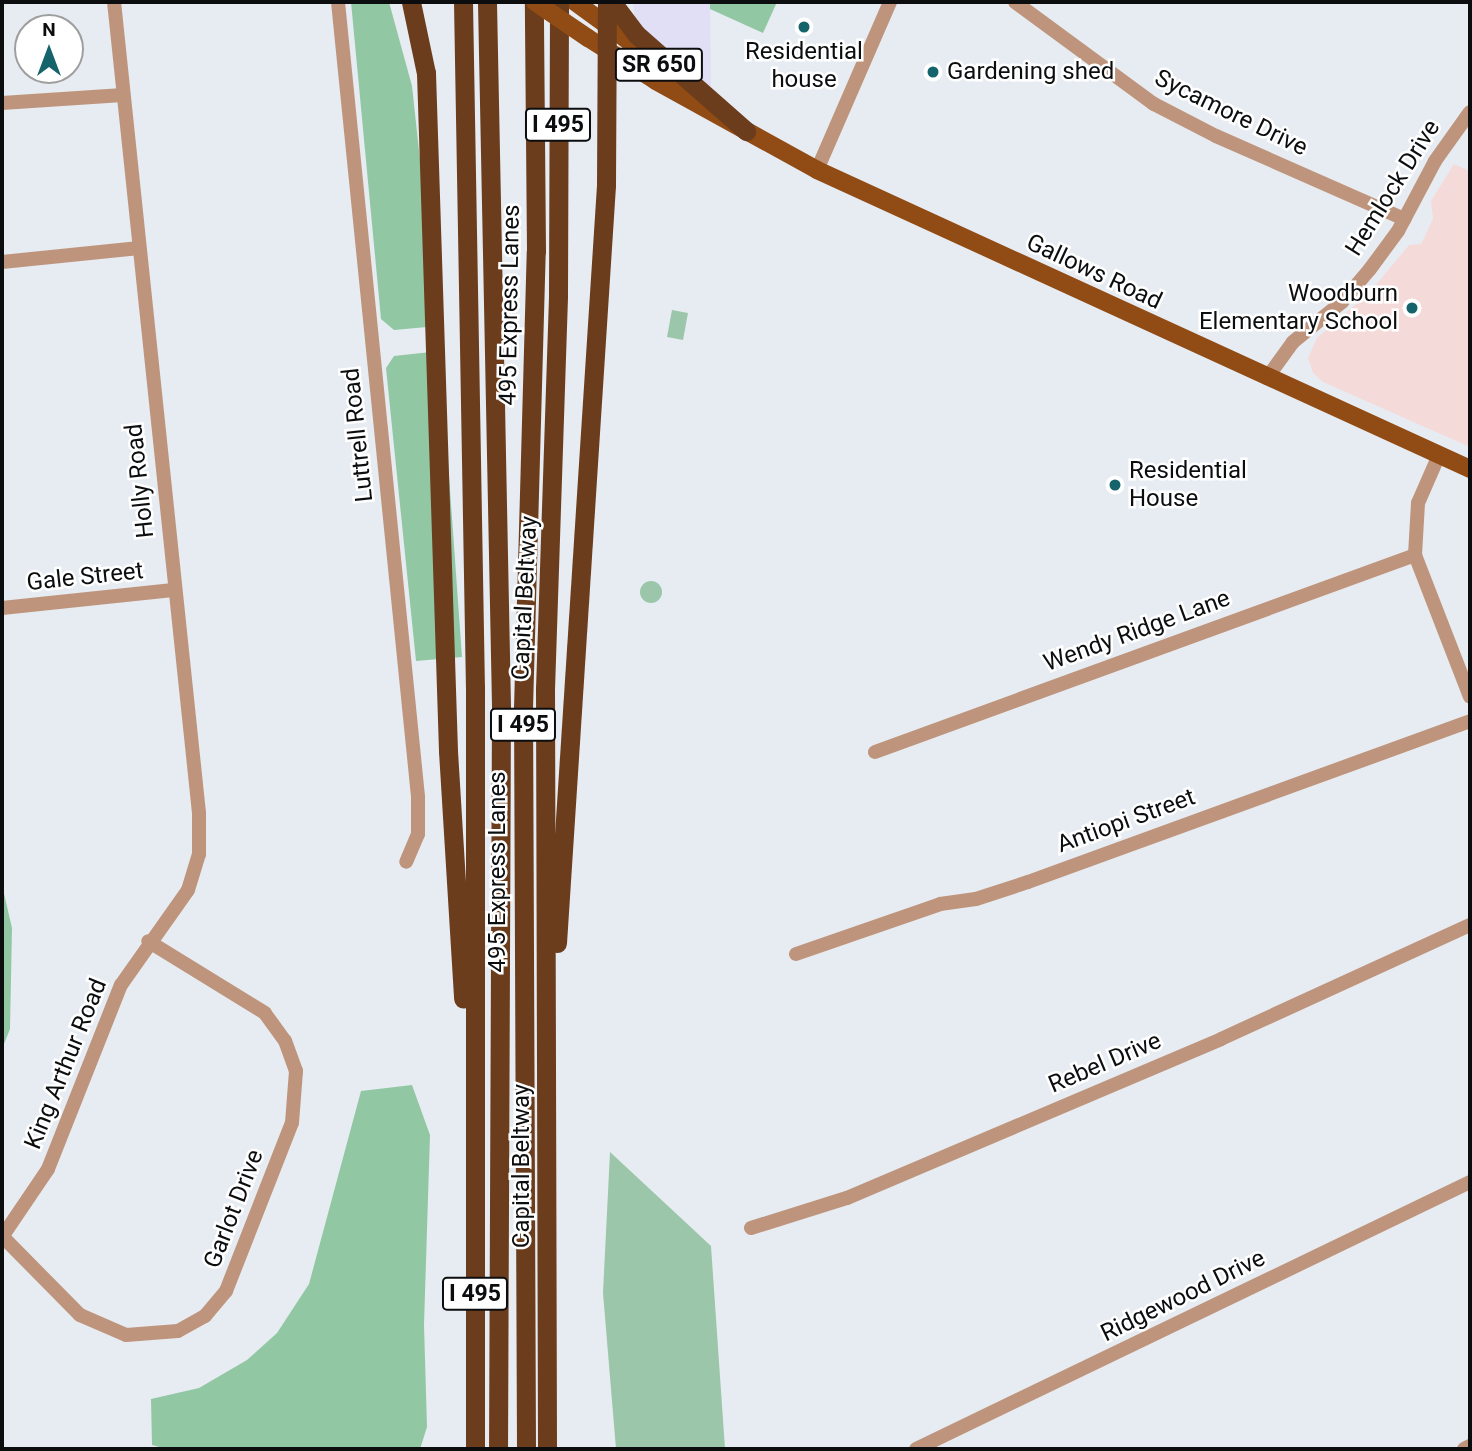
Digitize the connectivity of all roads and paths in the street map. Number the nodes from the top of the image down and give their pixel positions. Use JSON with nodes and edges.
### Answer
{"nodes":[{"id":1,"x":114,"y":2,"type":"edge"},
{"id":2,"x":338,"y":2,"type":"edge"},
{"id":3,"x":411,"y":2,"type":"edge"},
{"id":4,"x":463,"y":2,"type":"edge"},
{"id":5,"x":487,"y":2,"type":"edge"},
{"id":6,"x":535,"y":2,"type":"edge"},
{"id":7,"x":559,"y":2,"type":"edge"},
{"id":8,"x":566,"y":2,"type":"edge"},
{"id":9,"x":575,"y":2,"type":"edge"},
{"id":10,"x":890,"y":2,"type":"edge"},
{"id":11,"x":1015,"y":2,"type":"edge"},
{"id":12,"x":604,"y":6,"type":"edge"},
{"id":13,"x":610,"y":26,"type":"junction"},
{"id":14,"x":609,"y":52,"type":"junction"},
{"id":15,"x":123,"y":95,"type":"junction"},
{"id":16,"x":2,"y":103,"type":"edge"},
{"id":17,"x":705,"y":105,"type":"junction"},
{"id":18,"x":1470,"y":112,"type":"edge"},
{"id":19,"x":746,"y":131,"type":"junction"},
{"id":20,"x":817,"y":170,"type":"junction"},
{"id":21,"x":1404,"y":219,"type":"junction"},
{"id":22,"x":139,"y":248,"type":"junction"},
{"id":23,"x":558,"y":248,"type":"junction"},
{"id":24,"x":2,"y":262,"type":"edge"},
{"id":25,"x":1267,"y":378,"type":"junction"},
{"id":26,"x":1439,"y":455,"type":"junction"},
{"id":27,"x":1470,"y":469,"type":"edge"},
{"id":28,"x":1415,"y":555,"type":"junction"},
{"id":29,"x":173,"y":590,"type":"junction"},
{"id":30,"x":2,"y":608,"type":"edge"},
{"id":31,"x":1470,"y":697,"type":"edge"},
{"id":32,"x":1470,"y":721,"type":"edge"},
{"id":33,"x":875,"y":752,"type":"dead end"},
{"id":34,"x":406,"y":862,"type":"dead end"},
{"id":35,"x":1470,"y":925,"type":"edge"},
{"id":36,"x":148,"y":941,"type":"junction"},
{"id":37,"x":796,"y":954,"type":"dead end"},
{"id":38,"x":547,"y":1066,"type":"junction"},
{"id":39,"x":475,"y":1140,"type":"junction"},
{"id":40,"x":1470,"y":1182,"type":"edge"},
{"id":41,"x":751,"y":1228,"type":"dead end"},
{"id":42,"x":2,"y":1237,"type":"edge"},
{"id":43,"x":1470,"y":1446,"type":"edge"},
{"id":44,"x":475,"y":1449,"type":"edge"},
{"id":45,"x":498,"y":1449,"type":"edge"},
{"id":46,"x":526,"y":1449,"type":"edge"},
{"id":47,"x":547,"y":1449,"type":"edge"},
{"id":48,"x":916,"y":1449,"type":"edge"},
{"id":49,"x":1464,"y":1449,"type":"edge"}],
"edges":[{"from":1,"to":15,"type":"street","name":"Holly Road"},
{"from":2,"to":34,"type":"street","name":"Luttrell Road"},
{"from":3,"to":39,"type":"highway"},
{"from":4,"to":39,"type":"highway","name":"Capital Beltway","number":"I 495"},
{"from":5,"to":45,"type":"highway","name":"495 Express Lanes","number":"I 495"},
{"from":6,"to":14,"type":"main road","name":"Gallows Road","number":"SR 650","bridge":true},
{"from":6,"to":46,"type":"highway","name":"495 Express Lanes","number":"I 495"},
{"from":7,"to":23,"type":"highway","name":"Capital Beltway","number":"I 495"},
{"from":8,"to":23,"type":"highway"},
{"from":9,"to":12,"type":"main road"},
{"from":10,"to":20,"type":"street"},
{"from":11,"to":21,"type":"street","name":"Sycamore Drive"},
{"from":12,"to":13,"type":"highway"},
{"from":12,"to":19,"type":"highway"},
{"from":13,"to":14,"type":"highway"},
{"from":13,"to":17,"type":"main road","name":"Gallows Road","number":"SR 650"},
{"from":14,"to":17,"type":"main road","name":"Gallows Road","number":"SR 650"},
{"from":14,"to":38,"type":"highway"},
{"from":15,"to":16,"type":"street"},
{"from":15,"to":22,"type":"street","name":"Holly Road"},
{"from":17,"to":19,"type":"main road","name":"Gallows Road","number":"SR 650"},
{"from":18,"to":21,"type":"street","name":"Hemlock Drive"},
{"from":19,"to":20,"type":"main road","name":"Gallows Road","number":"SR 650"},
{"from":20,"to":25,"type":"main road","name":"Gallows Road","number":"SR 650"},
{"from":21,"to":25,"type":"street","name":"Hemlock Drive"},
{"from":22,"to":24,"type":"street"},
{"from":22,"to":29,"type":"street","name":"Holly Road"},
{"from":23,"to":38,"type":"highway","name":"Capital Beltway","number":"I 495"},
{"from":25,"to":26,"type":"main road","name":"Gallows Road","number":"SR 650"},
{"from":26,"to":27,"type":"main road","name":"Gallows Road","number":"SR 650"},
{"from":26,"to":28,"type":"street"},
{"from":28,"to":31,"type":"street"},
{"from":28,"to":33,"type":"street","name":"Wendy Ridge Lane"},
{"from":29,"to":30,"type":"street","name":"Gale Street"},
{"from":29,"to":36,"type":"street","name":"Holly Road"},
{"from":32,"to":37,"type":"street","name":"Antiopi Street"},
{"from":35,"to":41,"type":"street","name":"Rebel Drive"},
{"from":36,"to":42,"type":"street","name":"King Arthur Road"},
{"from":36,"to":42,"type":"street","name":"Garlot Drive"},
{"from":38,"to":47,"type":"highway","name":"Capital Beltway","number":"I 495"},
{"from":39,"to":44,"type":"highway","name":"Capital Beltway","number":"I 495"},
{"from":40,"to":48,"type":"street","name":"Ridgewood Drive"},
{"from":43,"to":49,"type":"street"}]}
